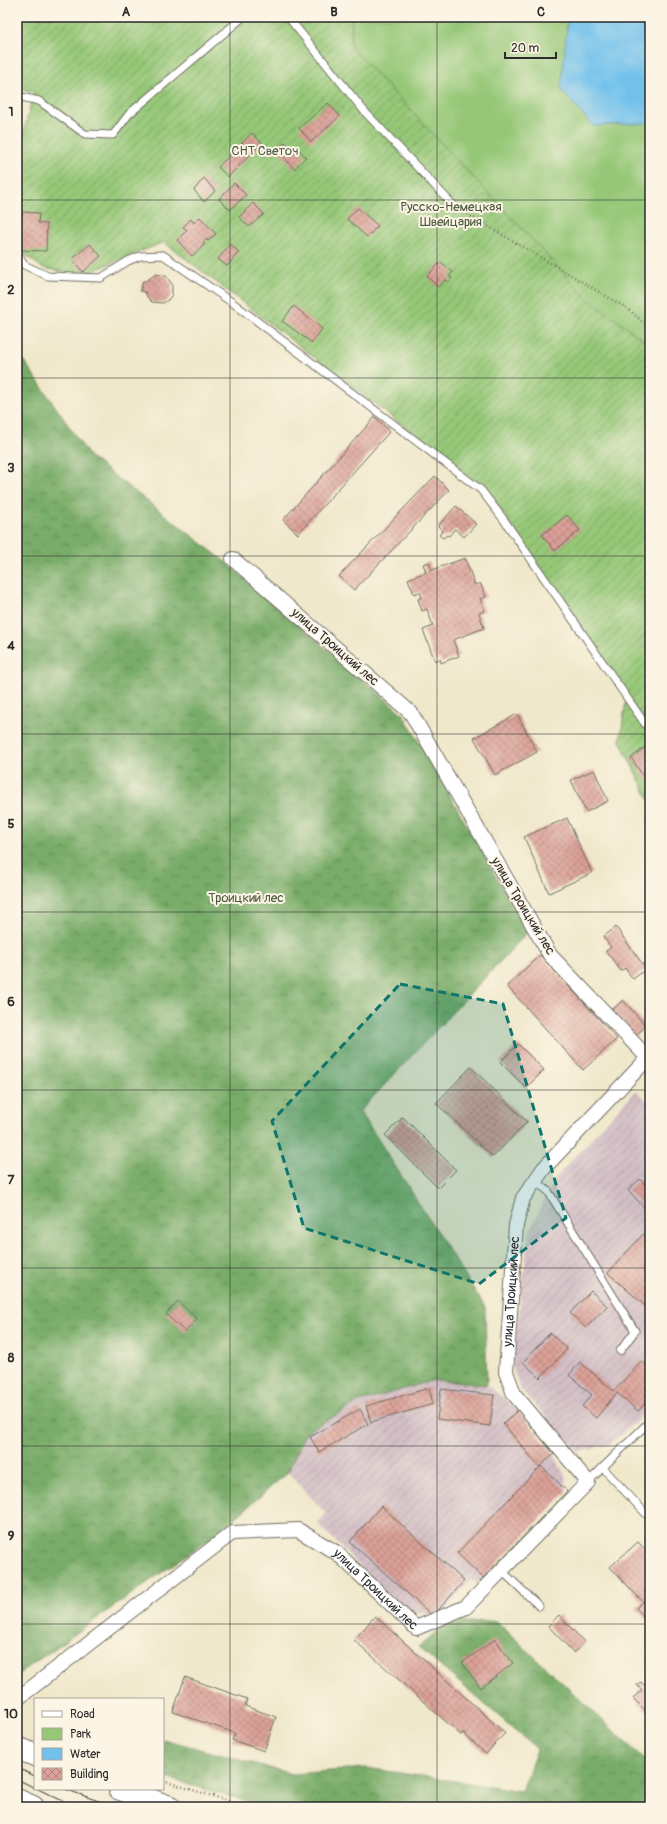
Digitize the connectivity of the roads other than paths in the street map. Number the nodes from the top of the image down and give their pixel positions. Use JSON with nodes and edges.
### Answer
{"nodes":[{"id":1,"x":243,"y":17,"type":"edge"},
{"id":2,"x":288,"y":17,"type":"edge"},
{"id":3,"x":17,"y":96,"type":"edge"},
{"id":4,"x":454,"y":206,"type":"road end"},
{"id":5,"x":17,"y":253,"type":"edge"},
{"id":6,"x":233,"y":559,"type":"dead end"},
{"id":7,"x":650,"y":732,"type":"edge"},
{"id":8,"x":535,"y":1181,"type":"junction"},
{"id":9,"x":620,"y":1351,"type":"dead end"},
{"id":10,"x":650,"y":1421,"type":"edge"},
{"id":11,"x":603,"y":1468,"type":"junction"},
{"id":12,"x":588,"y":1482,"type":"junction"},
{"id":13,"x":650,"y":1518,"type":"edge"},
{"id":14,"x":502,"y":1571,"type":"junction"},
{"id":15,"x":539,"y":1606,"type":"dead end"},
{"id":16,"x":17,"y":1699,"type":"edge"},
{"id":17,"x":17,"y":1748,"type":"edge"},
{"id":18,"x":34,"y":1755,"type":"edge"},
{"id":19,"x":123,"y":1790,"type":"edge"},
{"id":20,"x":17,"y":1800,"type":"edge"},
{"id":21,"x":32,"y":1807,"type":"edge"},
{"id":22,"x":170,"y":1807,"type":"edge"}],
"edges":[{"from":1,"to":3,"type":"lane"},
{"from":2,"to":4,"type":"lane"},
{"from":5,"to":7,"type":"lane"},
{"from":6,"to":8,"type":"street","name":"улица Троицкий лес"},
{"from":8,"to":9,"type":"lane"},
{"from":8,"to":12,"type":"street","name":"улица Троицкий лес"},
{"from":10,"to":11,"type":"lane"},
{"from":11,"to":12,"type":"lane"},
{"from":11,"to":13,"type":"lane"},
{"from":12,"to":14,"type":"street","name":"улица Троицкий лес"},
{"from":14,"to":15,"type":"lane"},
{"from":14,"to":16,"type":"street","name":"улица Троицкий лес"},
{"from":17,"to":18,"type":"main road"},
{"from":19,"to":22,"type":"main road"},
{"from":20,"to":21,"type":"main road"}]}
